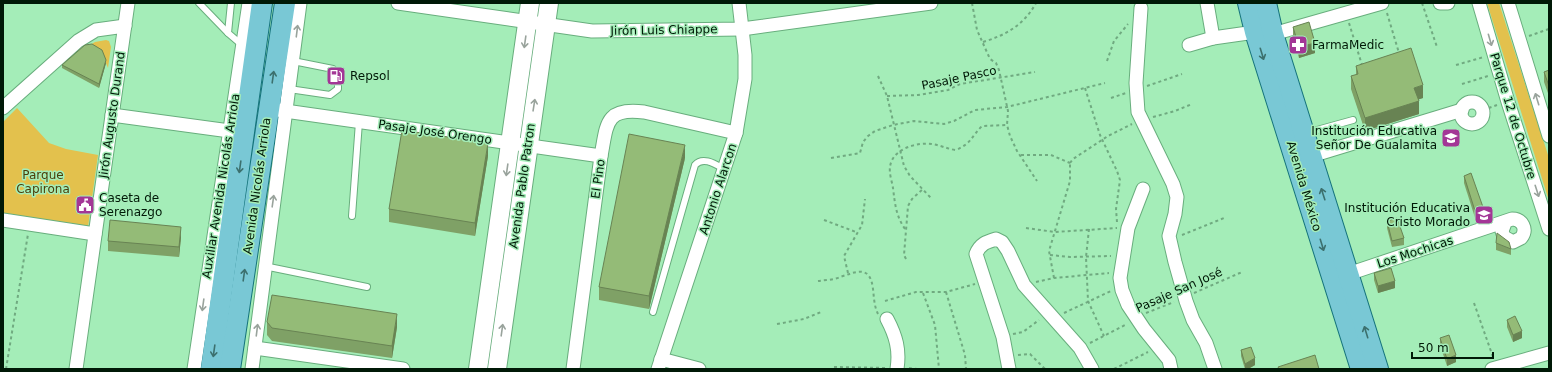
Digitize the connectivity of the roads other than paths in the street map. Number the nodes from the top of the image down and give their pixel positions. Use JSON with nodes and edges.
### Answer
{"nodes":[{"id":1,"x":128,"y":3,"type":"edge"},
{"id":2,"x":199,"y":3,"type":"edge"},
{"id":3,"x":231,"y":3,"type":"edge"},
{"id":4,"x":249,"y":3,"type":"edge"},
{"id":5,"x":262,"y":3,"type":"edge"},
{"id":6,"x":284,"y":3,"type":"edge"},
{"id":7,"x":300,"y":3,"type":"edge"},
{"id":8,"x":398,"y":3,"type":"edge"},
{"id":9,"x":530,"y":3,"type":"edge"},
{"id":10,"x":549,"y":3,"type":"edge"},
{"id":11,"x":739,"y":3,"type":"edge"},
{"id":12,"x":931,"y":3,"type":"edge"},
{"id":13,"x":1208,"y":3,"type":"edge"},
{"id":14,"x":1248,"y":3,"type":"edge"},
{"id":15,"x":1266,"y":3,"type":"edge"},
{"id":16,"x":1440,"y":3,"type":"edge"},
{"id":17,"x":1448,"y":3,"type":"edge"},
{"id":18,"x":1479,"y":3,"type":"edge"},
{"id":19,"x":1508,"y":3,"type":"edge"},
{"id":20,"x":1384,"y":7,"type":"edge"},
{"id":21,"x":1141,"y":8,"type":"road end"},
{"id":22,"x":528,"y":23,"type":"junction"},
{"id":23,"x":546,"y":25,"type":"junction"},
{"id":24,"x":125,"y":26,"type":"junction"},
{"id":25,"x":742,"y":29,"type":"junction"},
{"id":26,"x":228,"y":33,"type":"junction"},
{"id":27,"x":1264,"y":33,"type":"junction"},
{"id":28,"x":1213,"y":38,"type":"junction"},
{"id":29,"x":1189,"y":45,"type":"dead end"},
{"id":30,"x":246,"y":54,"type":"junction"},
{"id":31,"x":293,"y":61,"type":"junction"},
{"id":32,"x":289,"y":89,"type":"junction"},
{"id":33,"x":3,"y":108,"type":"edge"},
{"id":34,"x":277,"y":110,"type":"junction"},
{"id":35,"x":1483,"y":110,"type":"road end"},
{"id":36,"x":112,"y":115,"type":"junction"},
{"id":37,"x":1353,"y":120,"type":"dead end"},
{"id":38,"x":359,"y":122,"type":"junction"},
{"id":39,"x":237,"y":132,"type":"junction"},
{"id":40,"x":736,"y":133,"type":"junction"},
{"id":41,"x":1305,"y":134,"type":"junction"},
{"id":42,"x":1549,"y":136,"type":"edge"},
{"id":43,"x":519,"y":144,"type":"junction"},
{"id":44,"x":601,"y":156,"type":"junction"},
{"id":45,"x":1311,"y":156,"type":"junction"},
{"id":46,"x":724,"y":169,"type":"junction"},
{"id":47,"x":1143,"y":189,"type":"dead end"},
{"id":48,"x":512,"y":195,"type":"junction"},
{"id":49,"x":352,"y":216,"type":"dead end"},
{"id":50,"x":3,"y":220,"type":"edge"},
{"id":51,"x":1505,"y":223,"type":"dead end"},
{"id":52,"x":1549,"y":229,"type":"edge"},
{"id":53,"x":95,"y":234,"type":"junction"},
{"id":54,"x":264,"y":266,"type":"junction"},
{"id":55,"x":1348,"y":274,"type":"junction"},
{"id":56,"x":367,"y":287,"type":"dead end"},
{"id":57,"x":653,"y":312,"type":"dead end"},
{"id":58,"x":887,"y":319,"type":"road end"},
{"id":59,"x":255,"y":348,"type":"junction"},
{"id":60,"x":1549,"y":353,"type":"edge"},
{"id":61,"x":660,"y":364,"type":"edge"},
{"id":62,"x":897,"y":368,"type":"edge"},
{"id":63,"x":1494,"y":368,"type":"edge"},
{"id":64,"x":76,"y":369,"type":"edge"},
{"id":65,"x":194,"y":369,"type":"edge"},
{"id":66,"x":212,"y":369,"type":"edge"},
{"id":67,"x":230,"y":369,"type":"edge"},
{"id":68,"x":252,"y":369,"type":"edge"},
{"id":69,"x":403,"y":369,"type":"edge"},
{"id":70,"x":478,"y":369,"type":"edge"},
{"id":71,"x":497,"y":369,"type":"edge"},
{"id":72,"x":573,"y":369,"type":"edge"},
{"id":73,"x":699,"y":369,"type":"edge"},
{"id":74,"x":1009,"y":369,"type":"edge"},
{"id":75,"x":1092,"y":369,"type":"edge"},
{"id":76,"x":1171,"y":369,"type":"edge"},
{"id":77,"x":1215,"y":369,"type":"edge"},
{"id":78,"x":1361,"y":369,"type":"edge"},
{"id":79,"x":1378,"y":369,"type":"edge"}],
"edges":[{"from":1,"to":24,"type":"street","name":"Jirón Augusto Durand"},
{"from":2,"to":26,"type":"lane"},
{"from":3,"to":26,"type":"lane"},
{"from":4,"to":30,"type":"street"},
{"from":5,"to":30,"type":"main road","name":"Avenida Nicolás Arriola"},
{"from":34,"to":6,"type":"main road","name":"Avenida Nicolás Arriola","one_way":true},
{"from":31,"to":7,"type":"street","one_way":true},
{"from":8,"to":22,"type":"street","name":"Jirón Luis Chiappe"},
{"from":9,"to":22,"type":"street","name":"Avenida Pablo Patron"},
{"from":10,"to":23,"type":"street","name":"Avenida Pablo Patron"},
{"from":11,"to":25,"type":"street","name":"Antonio Alarcon"},
{"from":12,"to":25,"type":"street","name":"Jirón Luis Chiappe"},
{"from":13,"to":28,"type":"street"},
{"from":14,"to":27,"type":"main road","name":"Avenida México"},
{"from":15,"to":27,"type":"main road","name":"Avenida México"},
{"from":16,"to":17,"type":"street"},
{"from":18,"to":52,"type":"street","name":"Parque 12 de Octubre","one_way":true},
{"from":42,"to":19,"type":"street","one_way":true},
{"from":20,"to":27,"type":"street"},
{"from":21,"to":77,"type":"street"},
{"from":22,"to":23,"type":"street","name":"Jirón Luis Chiappe"},
{"from":22,"to":43,"type":"street","name":"Avenida Pablo Patron","one_way":true},
{"from":23,"to":25,"type":"street","name":"Jirón Luis Chiappe"},
{"from":43,"to":23,"type":"street","name":"Avenida Pablo Patron","one_way":true},
{"from":24,"to":33,"type":"street"},
{"from":24,"to":36,"type":"street","name":"Jirón Augusto Durand"},
{"from":25,"to":40,"type":"street","name":"Antonio Alarcon"},
{"from":26,"to":30,"type":"lane"},
{"from":27,"to":28,"type":"street"},
{"from":27,"to":41,"type":"main road","name":"Avenida México"},
{"from":27,"to":78,"type":"main road","name":"Avenida México","one_way":true},
{"from":28,"to":29,"type":"street"},
{"from":30,"to":39,"type":"main road","name":"Avenida Nicolás Arriola"},
{"from":31,"to":32,"type":"street"},
{"from":31,"to":32,"type":"lane"},
{"from":32,"to":34,"type":"street"},
{"from":34,"to":38,"type":"street","name":"Pasaje José Orengo"},
{"from":54,"to":34,"type":"street","one_way":true},
{"from":67,"to":34,"type":"main road","name":"Avenida Nicolás Arriola","one_way":true},
{"from":35,"to":45,"type":"street"},
{"from":36,"to":39,"type":"street"},
{"from":36,"to":53,"type":"street","name":"Jirón Augusto Durand"},
{"from":37,"to":41,"type":"lane"},
{"from":38,"to":43,"type":"street","name":"Pasaje José Orengo"},
{"from":38,"to":49,"type":"lane"},
{"from":39,"to":65,"type":"street","name":"Auxiliar Avenida Nicolás Arriola","one_way":true},
{"from":39,"to":66,"type":"main road","name":"Avenida Nicolás Arriola","one_way":true},
{"from":40,"to":44,"type":"street","name":"El Pino"},
{"from":40,"to":46,"type":"street","name":"Antonio Alarcon"},
{"from":41,"to":45,"type":"main road","name":"Avenida México"},
{"from":43,"to":44,"type":"street","name":"Pasaje José Orengo"},
{"from":43,"to":48,"type":"street","name":"Avenida Pablo Patron"},
{"from":44,"to":72,"type":"street","name":"El Pino"},
{"from":55,"to":45,"type":"main road","name":"Avenida México","one_way":true},
{"from":46,"to":57,"type":"lane"},
{"from":46,"to":61,"type":"street","name":"Antonio Alarcon"},
{"from":47,"to":76,"type":"street"},
{"from":48,"to":70,"type":"street","name":"Avenida Pablo Patron"},
{"from":71,"to":48,"type":"street","name":"Avenida Pablo Patron","one_way":true},
{"from":50,"to":53,"type":"street"},
{"from":51,"to":55,"type":"street","name":"Los Mochicas"},
{"from":53,"to":64,"type":"street","name":"Jirón Augusto Durand"},
{"from":54,"to":56,"type":"lane"},
{"from":59,"to":54,"type":"street","one_way":true},
{"from":79,"to":55,"type":"main road","name":"Avenida México","one_way":true},
{"from":58,"to":62,"type":"street"},
{"from":59,"to":68,"type":"street"},
{"from":59,"to":69,"type":"street"},
{"from":60,"to":63,"type":"street"},
{"from":61,"to":73,"type":"street"},
{"from":74,"to":75,"type":"street"}]}
